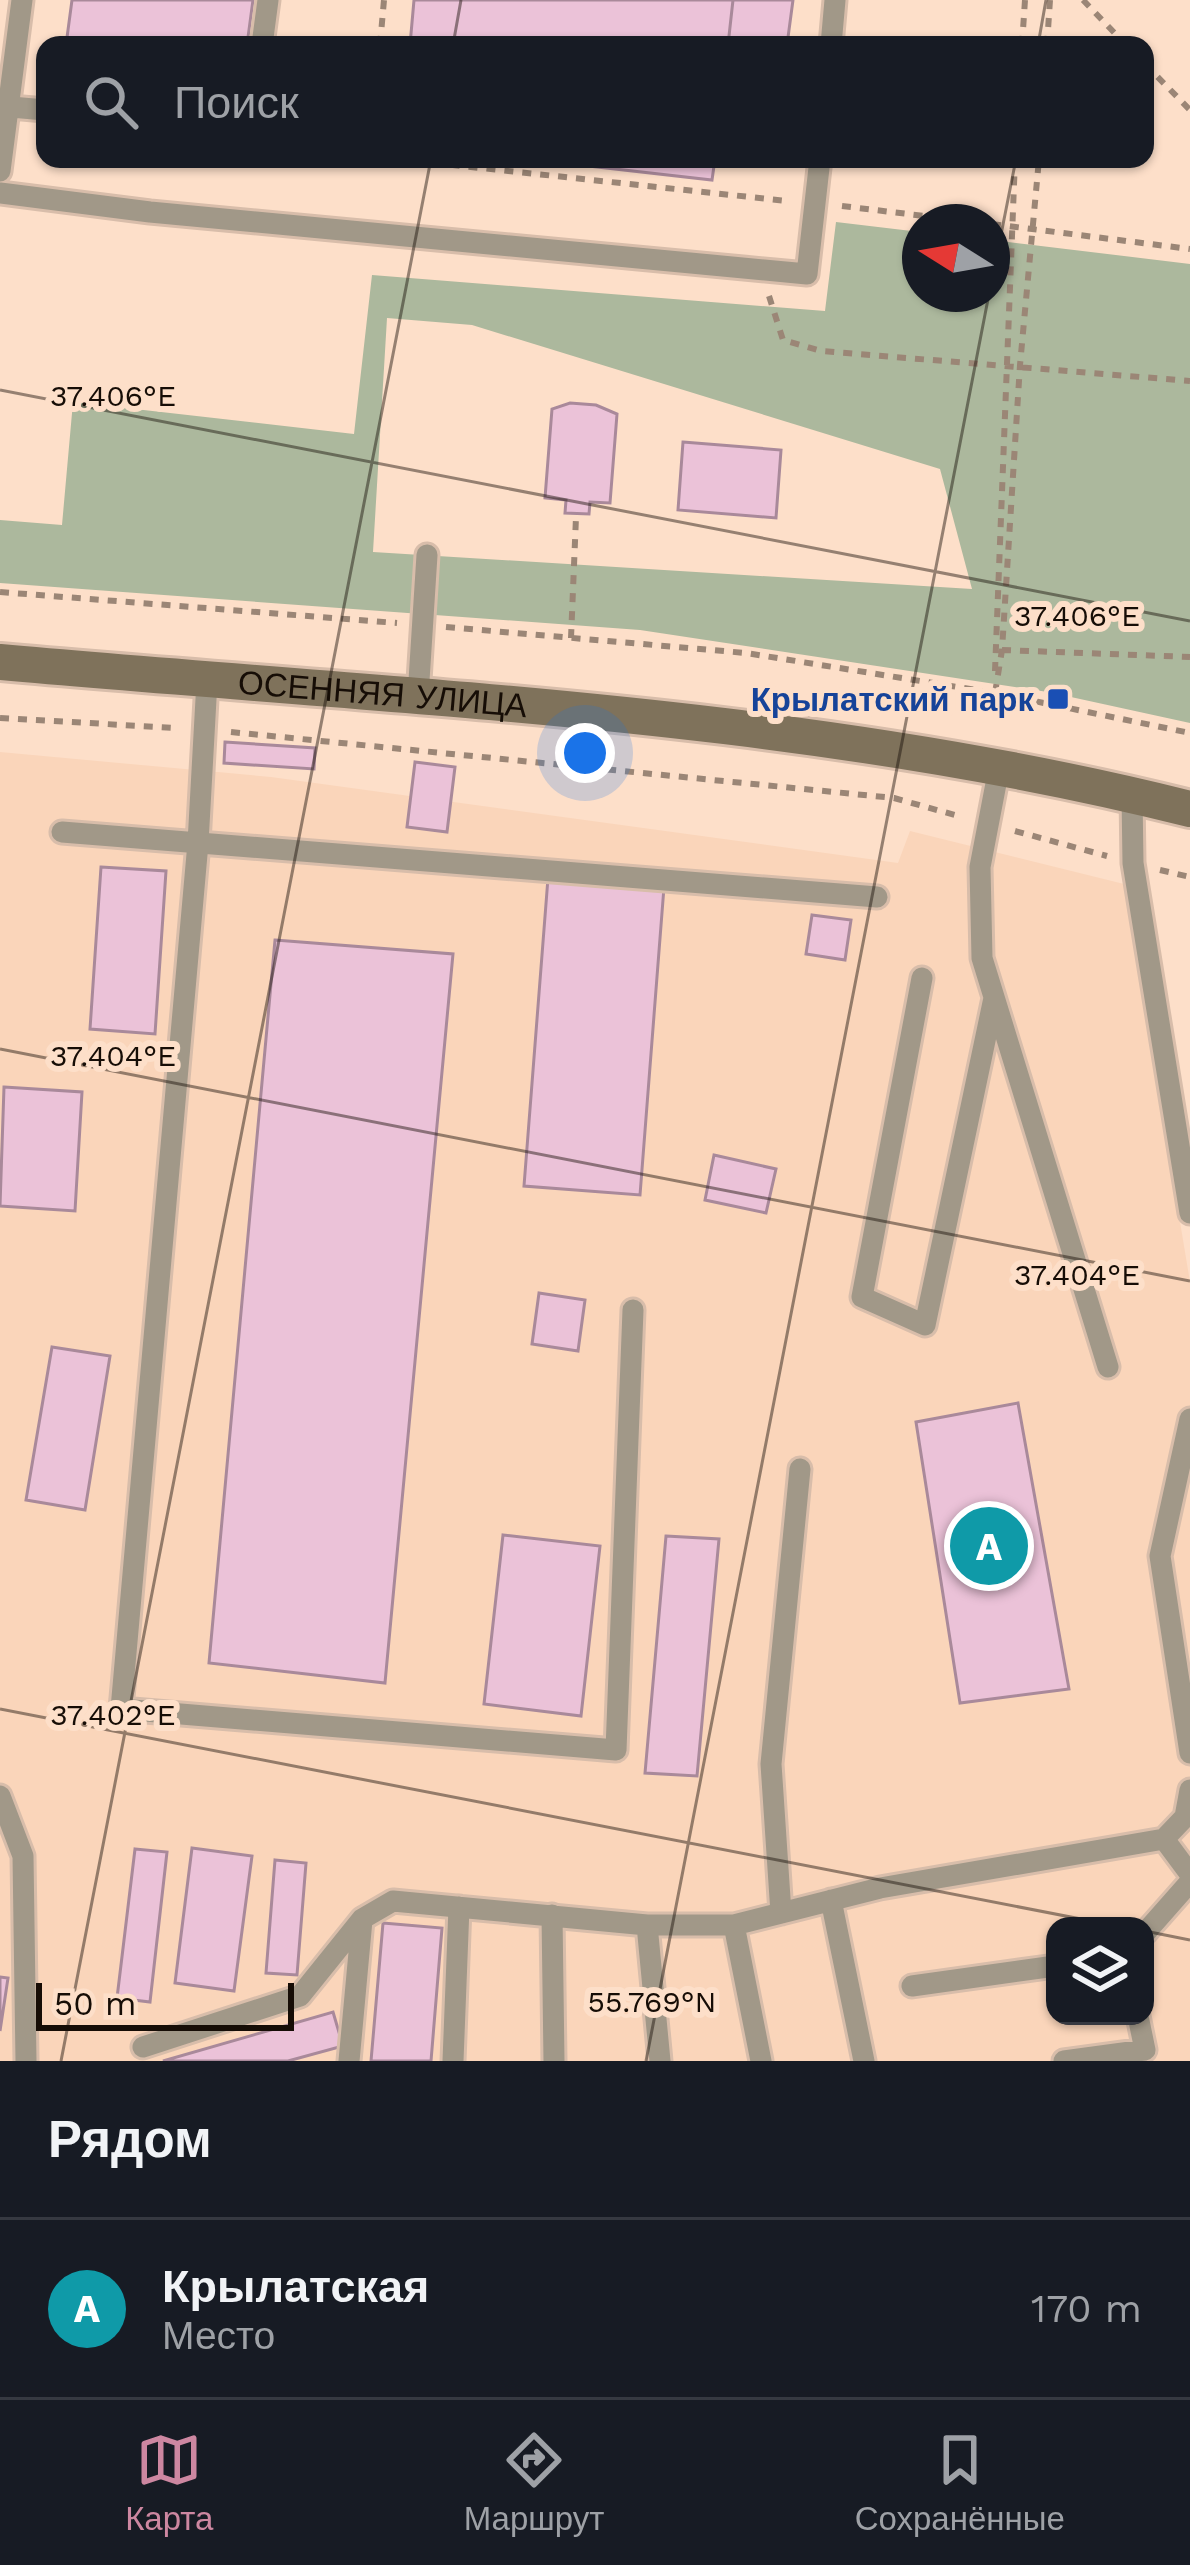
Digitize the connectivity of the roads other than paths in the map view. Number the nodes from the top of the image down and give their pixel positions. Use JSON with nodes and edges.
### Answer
{"nodes":[{"id":1,"x":22,"y":0,"type":"edge"},
{"id":2,"x":268,"y":0,"type":"edge"},
{"id":3,"x":835,"y":0,"type":"edge"},
{"id":4,"x":263,"y":36,"type":"edge"},
{"id":5,"x":832,"y":36,"type":"edge"},
{"id":6,"x":10,"y":107,"type":"junction"},
{"id":7,"x":36,"y":109,"type":"edge"},
{"id":8,"x":819,"y":168,"type":"edge"},
{"id":9,"x":0,"y":171,"type":"edge"},
{"id":10,"x":0,"y":193,"type":"edge"},
{"id":11,"x":427,"y":555,"type":"dead end"},
{"id":12,"x":0,"y":662,"type":"edge"},
{"id":13,"x":207,"y":681,"type":"junction"},
{"id":14,"x":418,"y":696,"type":"junction"},
{"id":15,"x":1000,"y":768,"type":"junction"},
{"id":16,"x":1132,"y":795,"type":"junction"},
{"id":17,"x":1190,"y":809,"type":"edge"},
{"id":18,"x":62,"y":832,"type":"dead end"},
{"id":19,"x":198,"y":843,"type":"junction"},
{"id":20,"x":877,"y":897,"type":"dead end"},
{"id":21,"x":922,"y":978,"type":"dead end"},
{"id":22,"x":994,"y":998,"type":"junction"},
{"id":23,"x":1190,"y":1213,"type":"edge"},
{"id":24,"x":633,"y":1310,"type":"dead end"},
{"id":25,"x":1108,"y":1367,"type":"dead end"},
{"id":26,"x":1190,"y":1419,"type":"edge"},
{"id":27,"x":800,"y":1469,"type":"dead end"},
{"id":28,"x":1190,"y":1753,"type":"edge"},
{"id":29,"x":1190,"y":1790,"type":"edge"},
{"id":30,"x":0,"y":1796,"type":"edge"},
{"id":31,"x":1164,"y":1840,"type":"junction"},
{"id":32,"x":1190,"y":1878,"type":"edge"},
{"id":33,"x":831,"y":1900,"type":"junction"},
{"id":34,"x":459,"y":1907,"type":"junction"},
{"id":35,"x":781,"y":1913,"type":"junction"},
{"id":36,"x":552,"y":1916,"type":"junction"},
{"id":37,"x":362,"y":1919,"type":"junction"},
{"id":38,"x":1154,"y":1923,"type":"edge"},
{"id":39,"x":646,"y":1924,"type":"junction"},
{"id":40,"x":734,"y":1925,"type":"junction"},
{"id":41,"x":1046,"y":1967,"type":"edge"},
{"id":42,"x":912,"y":1986,"type":"dead end"},
{"id":43,"x":1140,"y":2025,"type":"edge"},
{"id":44,"x":142,"y":2047,"type":"dead end"},
{"id":45,"x":26,"y":2061,"type":"edge"},
{"id":46,"x":350,"y":2061,"type":"edge"},
{"id":47,"x":453,"y":2061,"type":"edge"},
{"id":48,"x":554,"y":2061,"type":"edge"},
{"id":49,"x":660,"y":2061,"type":"edge"},
{"id":50,"x":761,"y":2061,"type":"edge"},
{"id":51,"x":864,"y":2061,"type":"edge"},
{"id":52,"x":1064,"y":2061,"type":"edge"}],
"edges":[{"from":1,"to":6,"type":"lane"},
{"from":2,"to":4,"type":"lane"},
{"from":3,"to":5,"type":"lane"},
{"from":6,"to":7,"type":"lane"},
{"from":6,"to":9,"type":"lane"},
{"from":8,"to":10,"type":"lane"},
{"from":11,"to":14,"type":"lane"},
{"from":12,"to":13,"type":"main road","name":"ОСЕННЯЯ УЛИЦА"},
{"from":13,"to":14,"type":"main road","name":"ОСЕННЯЯ УЛИЦА"},
{"from":13,"to":19,"type":"lane"},
{"from":14,"to":15,"type":"main road","name":"ОСЕННЯЯ УЛИЦА"},
{"from":15,"to":16,"type":"main road","name":"ОСЕННЯЯ УЛИЦА"},
{"from":15,"to":22,"type":"lane"},
{"from":16,"to":17,"type":"main road","name":"ОСЕННЯЯ УЛИЦА"},
{"from":16,"to":23,"type":"lane"},
{"from":18,"to":19,"type":"lane"},
{"from":19,"to":20,"type":"lane"},
{"from":19,"to":24,"type":"lane"},
{"from":21,"to":22,"type":"lane"},
{"from":22,"to":25,"type":"lane"},
{"from":26,"to":28,"type":"lane"},
{"from":27,"to":35,"type":"lane"},
{"from":29,"to":31,"type":"lane"},
{"from":30,"to":45,"type":"lane"},
{"from":31,"to":32,"type":"lane"},
{"from":31,"to":33,"type":"lane"},
{"from":32,"to":38,"type":"lane"},
{"from":33,"to":35,"type":"lane"},
{"from":33,"to":51,"type":"lane"},
{"from":34,"to":36,"type":"lane"},
{"from":34,"to":37,"type":"lane"},
{"from":34,"to":47,"type":"lane"},
{"from":35,"to":40,"type":"lane"},
{"from":36,"to":39,"type":"lane"},
{"from":36,"to":48,"type":"lane"},
{"from":37,"to":44,"type":"lane"},
{"from":37,"to":46,"type":"lane"},
{"from":39,"to":40,"type":"lane"},
{"from":39,"to":49,"type":"lane"},
{"from":40,"to":50,"type":"lane"},
{"from":41,"to":42,"type":"lane"},
{"from":43,"to":52,"type":"lane"}]}
